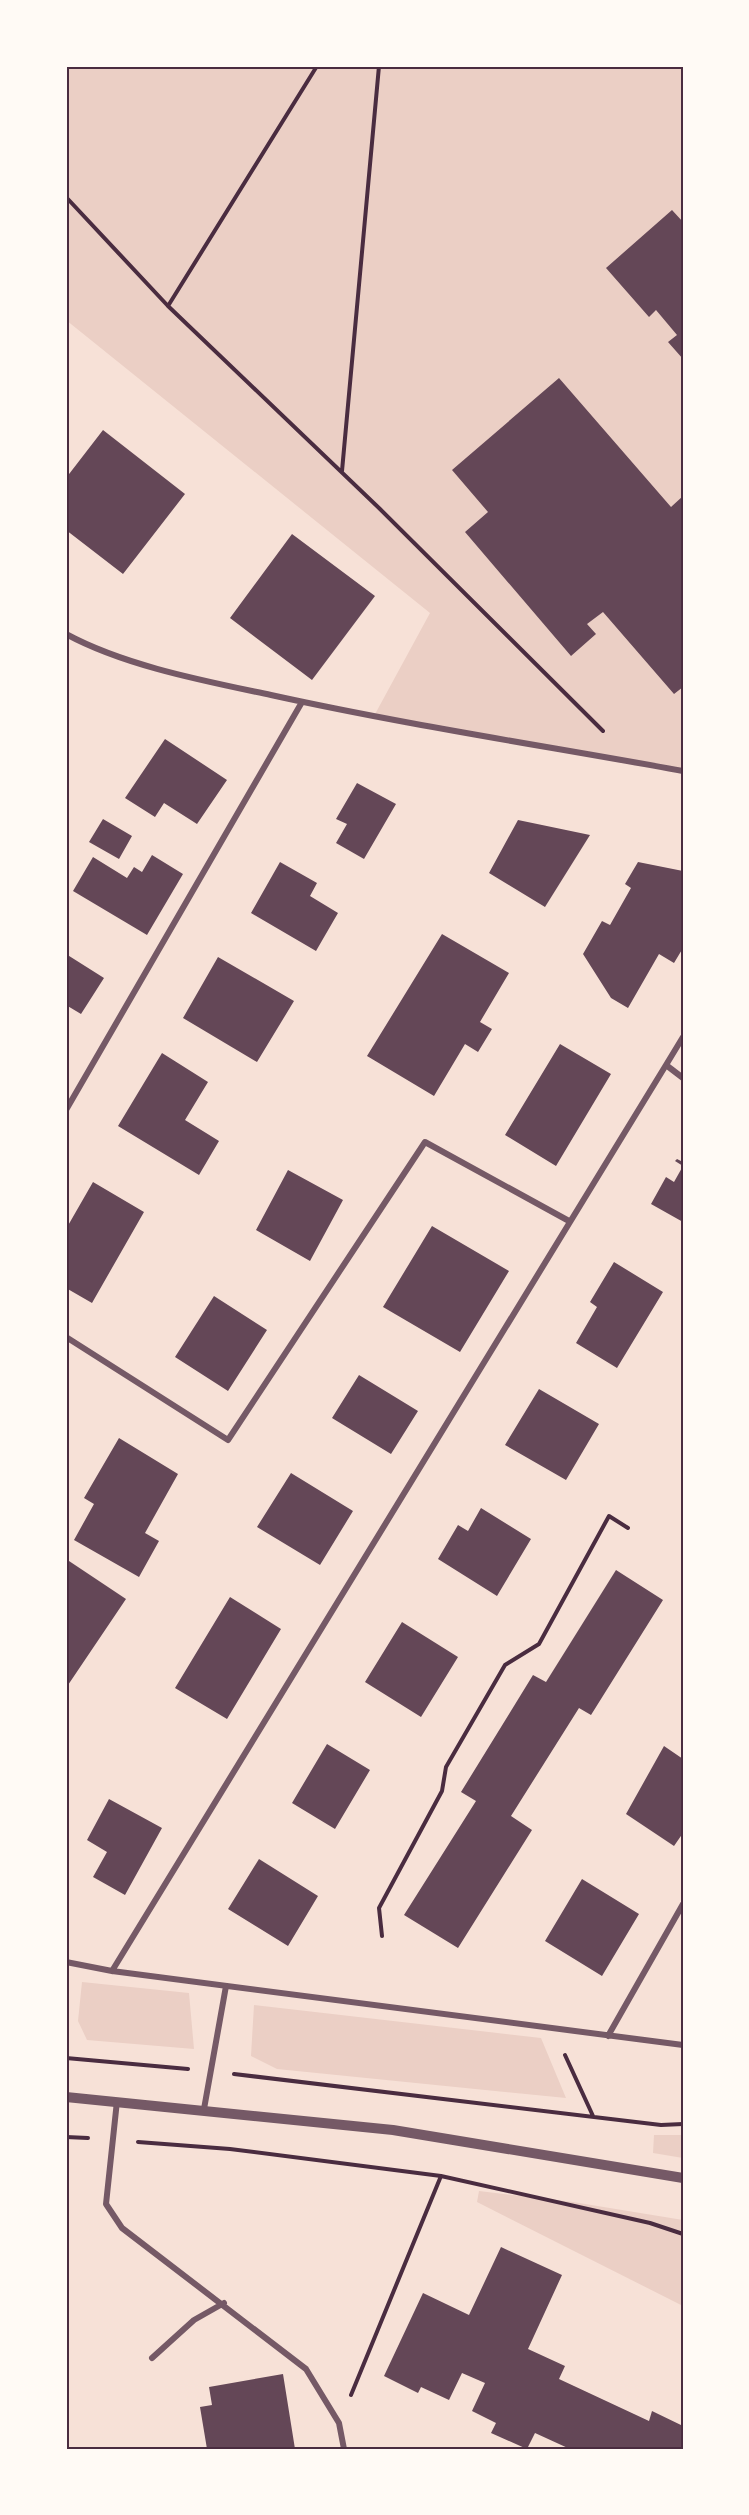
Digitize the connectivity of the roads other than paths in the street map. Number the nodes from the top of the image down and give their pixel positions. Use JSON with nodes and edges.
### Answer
{"nodes":[{"id":1,"x":66,"y":634,"type":"edge"},
{"id":2,"x":302,"y":702,"type":"junction"},
{"id":3,"x":683,"y":771,"type":"edge"},
{"id":4,"x":683,"y":1037,"type":"edge"},
{"id":5,"x":666,"y":1065,"type":"junction"},
{"id":6,"x":683,"y":1078,"type":"edge"},
{"id":7,"x":66,"y":1110,"type":"edge"},
{"id":8,"x":569,"y":1221,"type":"junction"},
{"id":9,"x":66,"y":1337,"type":"edge"},
{"id":10,"x":683,"y":1904,"type":"edge"},
{"id":11,"x":66,"y":1962,"type":"edge"},
{"id":12,"x":112,"y":1971,"type":"junction"},
{"id":13,"x":226,"y":1986,"type":"junction"},
{"id":14,"x":608,"y":2036,"type":"junction"},
{"id":15,"x":683,"y":2045,"type":"edge"},
{"id":16,"x":66,"y":2097,"type":"edge"},
{"id":17,"x":117,"y":2100,"type":"junction"},
{"id":18,"x":204,"y":2109,"type":"junction"},
{"id":19,"x":683,"y":2178,"type":"edge"},
{"id":20,"x":224,"y":2303,"type":"junction"},
{"id":21,"x":152,"y":2358,"type":"dead end"},
{"id":22,"x":344,"y":2449,"type":"edge"}],
"edges":[{"from":1,"to":2,"type":"street"},
{"from":2,"to":3,"type":"street"},
{"from":2,"to":7,"type":"street"},
{"from":4,"to":5,"type":"street"},
{"from":5,"to":6,"type":"street"},
{"from":5,"to":8,"type":"street"},
{"from":8,"to":9,"type":"street"},
{"from":8,"to":12,"type":"street"},
{"from":10,"to":14,"type":"street"},
{"from":11,"to":12,"type":"street"},
{"from":12,"to":13,"type":"street"},
{"from":13,"to":14,"type":"street"},
{"from":13,"to":18,"type":"street"},
{"from":14,"to":15,"type":"street"},
{"from":16,"to":17,"type":"street"},
{"from":17,"to":18,"type":"street"},
{"from":17,"to":20,"type":"street"},
{"from":18,"to":19,"type":"street"},
{"from":20,"to":21,"type":"street"},
{"from":20,"to":22,"type":"street"}]}
